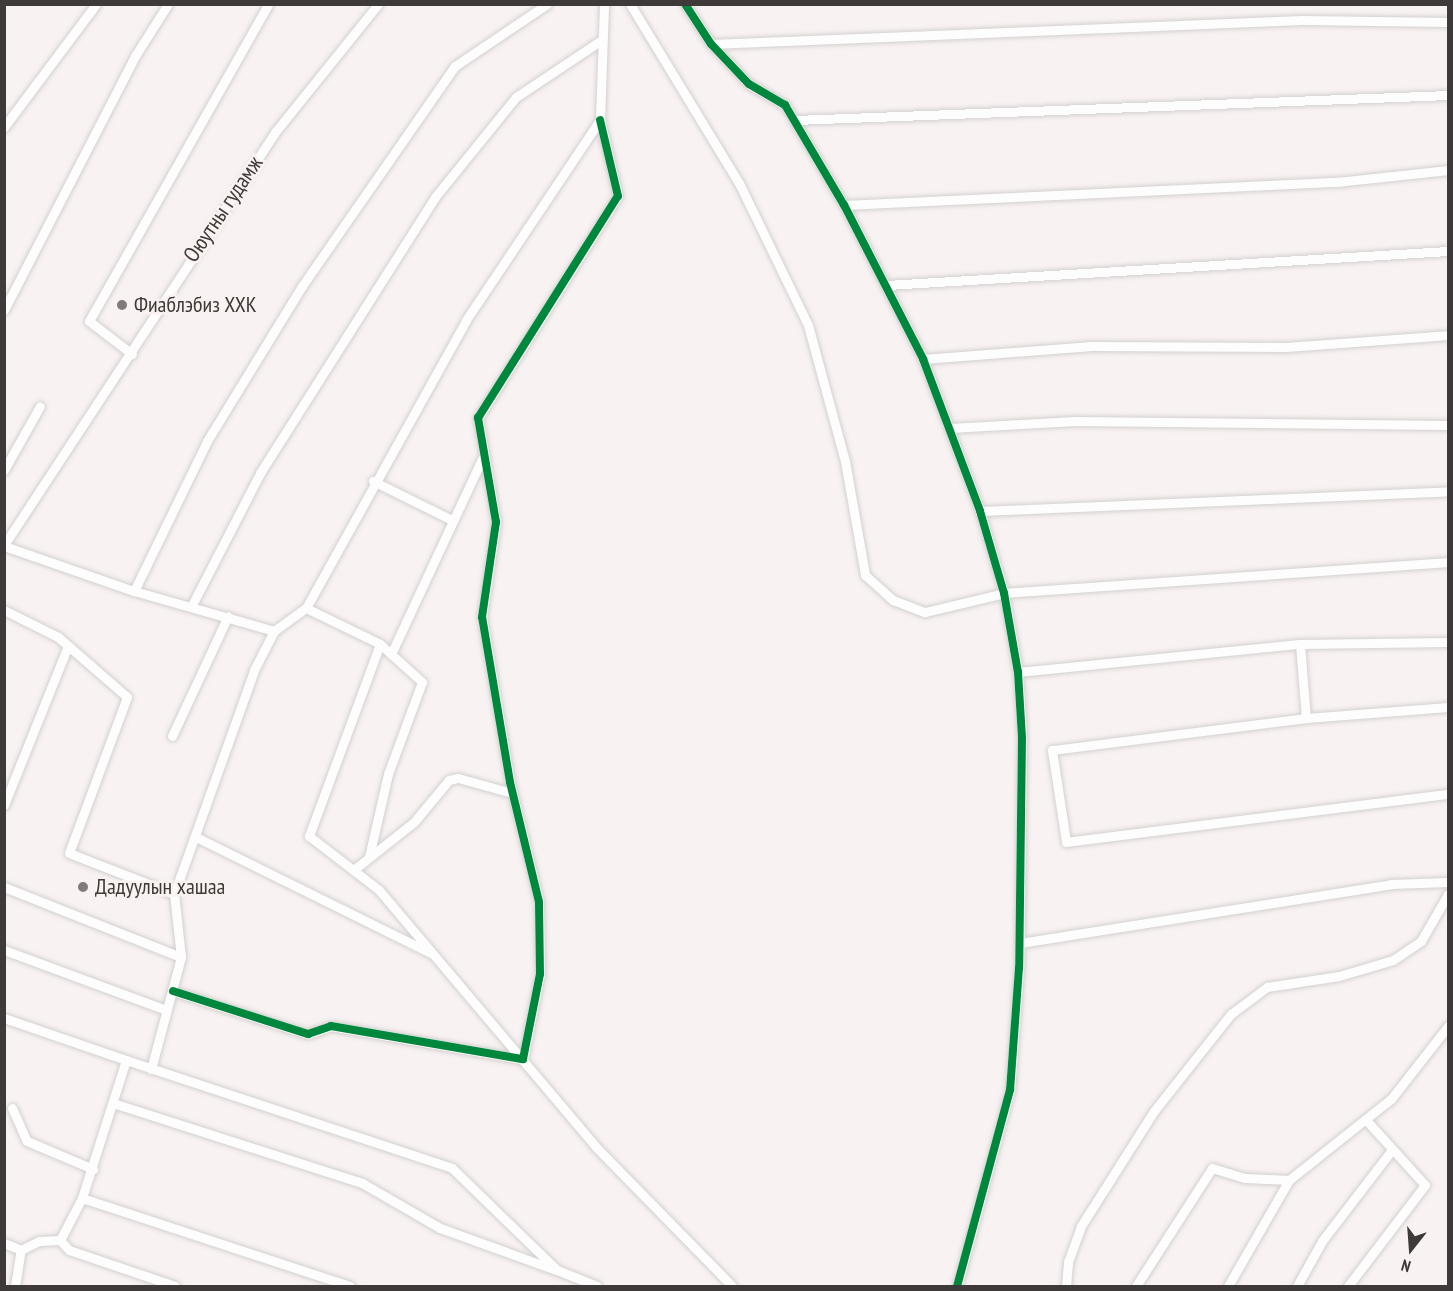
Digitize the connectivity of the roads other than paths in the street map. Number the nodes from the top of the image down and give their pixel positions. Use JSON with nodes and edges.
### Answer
{"nodes":[{"id":1,"x":96,"y":4,"type":"edge"},
{"id":2,"x":168,"y":4,"type":"edge"},
{"id":3,"x":268,"y":4,"type":"edge"},
{"id":4,"x":378,"y":4,"type":"edge"},
{"id":5,"x":547,"y":4,"type":"edge"},
{"id":6,"x":604,"y":4,"type":"edge"},
{"id":7,"x":630,"y":4,"type":"edge"},
{"id":8,"x":685,"y":4,"type":"edge"},
{"id":9,"x":1449,"y":22,"type":"edge"},
{"id":10,"x":600,"y":41,"type":"junction"},
{"id":11,"x":711,"y":44,"type":"junction"},
{"id":12,"x":1449,"y":95,"type":"edge"},
{"id":13,"x":600,"y":120,"type":"junction"},
{"id":14,"x":795,"y":120,"type":"junction"},
{"id":15,"x":4,"y":127,"type":"edge"},
{"id":16,"x":1449,"y":170,"type":"edge"},
{"id":17,"x":844,"y":205,"type":"junction"},
{"id":18,"x":1449,"y":251,"type":"edge"},
{"id":19,"x":887,"y":285,"type":"junction"},
{"id":20,"x":4,"y":310,"type":"edge"},
{"id":21,"x":1449,"y":335,"type":"edge"},
{"id":22,"x":132,"y":354,"type":"junction"},
{"id":23,"x":923,"y":359,"type":"junction"},
{"id":24,"x":40,"y":406,"type":"dead end"},
{"id":25,"x":1449,"y":425,"type":"edge"},
{"id":26,"x":950,"y":428,"type":"junction"},
{"id":27,"x":482,"y":459,"type":"junction"},
{"id":28,"x":4,"y":470,"type":"edge"},
{"id":29,"x":373,"y":481,"type":"junction"},
{"id":30,"x":1449,"y":491,"type":"edge"},
{"id":31,"x":981,"y":511,"type":"junction"},
{"id":32,"x":452,"y":520,"type":"junction"},
{"id":33,"x":4,"y":546,"type":"edge"},
{"id":34,"x":1449,"y":562,"type":"edge"},
{"id":35,"x":134,"y":591,"type":"junction"},
{"id":36,"x":1004,"y":593,"type":"junction"},
{"id":37,"x":192,"y":605,"type":"junction"},
{"id":38,"x":306,"y":608,"type":"junction"},
{"id":39,"x":4,"y":610,"type":"edge"},
{"id":40,"x":228,"y":616,"type":"junction"},
{"id":41,"x":274,"y":631,"type":"junction"},
{"id":42,"x":1449,"y":642,"type":"edge"},
{"id":43,"x":1300,"y":644,"type":"junction"},
{"id":44,"x":380,"y":645,"type":"junction"},
{"id":45,"x":68,"y":648,"type":"junction"},
{"id":46,"x":391,"y":654,"type":"junction"},
{"id":47,"x":1018,"y":672,"type":"junction"},
{"id":48,"x":1449,"y":707,"type":"edge"},
{"id":49,"x":1306,"y":718,"type":"junction"},
{"id":50,"x":172,"y":736,"type":"dead end"},
{"id":51,"x":512,"y":793,"type":"junction"},
{"id":52,"x":1449,"y":794,"type":"edge"},
{"id":53,"x":4,"y":805,"type":"edge"},
{"id":54,"x":196,"y":837,"type":"junction"},
{"id":55,"x":369,"y":857,"type":"junction"},
{"id":56,"x":356,"y":868,"type":"junction"},
{"id":57,"x":1449,"y":882,"type":"edge"},
{"id":58,"x":4,"y":887,"type":"edge"},
{"id":59,"x":174,"y":894,"type":"junction"},
{"id":60,"x":1449,"y":894,"type":"edge"},
{"id":61,"x":1020,"y":943,"type":"junction"},
{"id":62,"x":4,"y":950,"type":"edge"},
{"id":63,"x":437,"y":956,"type":"junction"},
{"id":64,"x":181,"y":957,"type":"junction"},
{"id":65,"x":173,"y":991,"type":"junction"},
{"id":66,"x":166,"y":1010,"type":"junction"},
{"id":67,"x":4,"y":1018,"type":"edge"},
{"id":68,"x":1449,"y":1026,"type":"edge"},
{"id":69,"x":523,"y":1059,"type":"junction"},
{"id":70,"x":126,"y":1060,"type":"junction"},
{"id":71,"x":151,"y":1069,"type":"junction"},
{"id":72,"x":113,"y":1103,"type":"junction"},
{"id":73,"x":12,"y":1108,"type":"dead end"},
{"id":74,"x":1366,"y":1120,"type":"junction"},
{"id":75,"x":1391,"y":1151,"type":"junction"},
{"id":76,"x":93,"y":1169,"type":"junction"},
{"id":77,"x":1289,"y":1180,"type":"junction"},
{"id":78,"x":82,"y":1198,"type":"junction"},
{"id":79,"x":60,"y":1240,"type":"junction"},
{"id":80,"x":4,"y":1243,"type":"edge"},
{"id":81,"x":21,"y":1250,"type":"junction"},
{"id":82,"x":556,"y":1270,"type":"junction"},
{"id":83,"x":15,"y":1287,"type":"edge"},
{"id":84,"x":175,"y":1287,"type":"edge"},
{"id":85,"x":350,"y":1287,"type":"edge"},
{"id":86,"x":597,"y":1287,"type":"edge"},
{"id":87,"x":732,"y":1287,"type":"edge"},
{"id":88,"x":957,"y":1287,"type":"edge"},
{"id":89,"x":1066,"y":1287,"type":"edge"},
{"id":90,"x":1136,"y":1287,"type":"edge"},
{"id":91,"x":1228,"y":1287,"type":"edge"},
{"id":92,"x":1297,"y":1287,"type":"edge"},
{"id":93,"x":1348,"y":1287,"type":"edge"}],
"edges":[{"from":1,"to":15,"type":"street"},
{"from":2,"to":20,"type":"street"},
{"from":3,"to":22,"type":"street"},
{"from":4,"to":22,"type":"street","name":"Оюутны гудамж"},
{"from":5,"to":35,"type":"street"},
{"from":6,"to":10,"type":"street"},
{"from":7,"to":36,"type":"street"},
{"from":8,"to":11,"type":"street"},
{"from":9,"to":11,"type":"street"},
{"from":10,"to":13,"type":"street"},
{"from":10,"to":37,"type":"street"},
{"from":11,"to":14,"type":"street"},
{"from":12,"to":14,"type":"street"},
{"from":13,"to":27,"type":"street"},
{"from":13,"to":29,"type":"street"},
{"from":14,"to":17,"type":"street"},
{"from":16,"to":17,"type":"street"},
{"from":17,"to":19,"type":"street"},
{"from":18,"to":19,"type":"street"},
{"from":19,"to":23,"type":"street"},
{"from":21,"to":23,"type":"street"},
{"from":22,"to":33,"type":"street","name":"Оюутны гудамж"},
{"from":23,"to":26,"type":"street"},
{"from":24,"to":28,"type":"street"},
{"from":25,"to":26,"type":"street"},
{"from":26,"to":31,"type":"street"},
{"from":27,"to":32,"type":"street"},
{"from":27,"to":51,"type":"street"},
{"from":29,"to":32,"type":"street"},
{"from":29,"to":38,"type":"street"},
{"from":30,"to":31,"type":"street"},
{"from":31,"to":36,"type":"street"},
{"from":32,"to":46,"type":"street"},
{"from":33,"to":35,"type":"street"},
{"from":34,"to":36,"type":"street"},
{"from":35,"to":37,"type":"street"},
{"from":36,"to":47,"type":"street"},
{"from":37,"to":40,"type":"street"},
{"from":38,"to":41,"type":"street"},
{"from":38,"to":44,"type":"street"},
{"from":39,"to":45,"type":"street"},
{"from":40,"to":41,"type":"street"},
{"from":40,"to":50,"type":"street"},
{"from":41,"to":54,"type":"street"},
{"from":42,"to":43,"type":"street"},
{"from":43,"to":47,"type":"street"},
{"from":43,"to":49,"type":"street"},
{"from":44,"to":46,"type":"street"},
{"from":44,"to":56,"type":"street"},
{"from":45,"to":53,"type":"street"},
{"from":45,"to":59,"type":"street"},
{"from":46,"to":55,"type":"street"},
{"from":47,"to":61,"type":"street"},
{"from":48,"to":49,"type":"street"},
{"from":49,"to":52,"type":"street"},
{"from":51,"to":55,"type":"street"},
{"from":51,"to":69,"type":"street"},
{"from":54,"to":59,"type":"street"},
{"from":54,"to":63,"type":"street"},
{"from":55,"to":56,"type":"street"},
{"from":56,"to":63,"type":"street"},
{"from":57,"to":61,"type":"street"},
{"from":58,"to":64,"type":"street"},
{"from":59,"to":64,"type":"street"},
{"from":60,"to":89,"type":"street"},
{"from":61,"to":88,"type":"street"},
{"from":62,"to":66,"type":"street"},
{"from":63,"to":69,"type":"street"},
{"from":64,"to":65,"type":"street"},
{"from":65,"to":66,"type":"street"},
{"from":65,"to":69,"type":"street"},
{"from":66,"to":71,"type":"street"},
{"from":67,"to":70,"type":"street"},
{"from":68,"to":74,"type":"street"},
{"from":69,"to":87,"type":"street"},
{"from":70,"to":71,"type":"street"},
{"from":70,"to":72,"type":"street"},
{"from":71,"to":82,"type":"street"},
{"from":72,"to":76,"type":"street"},
{"from":72,"to":82,"type":"street"},
{"from":73,"to":76,"type":"street"},
{"from":74,"to":75,"type":"street"},
{"from":74,"to":77,"type":"street"},
{"from":75,"to":92,"type":"street"},
{"from":75,"to":93,"type":"street"},
{"from":76,"to":78,"type":"street"},
{"from":77,"to":90,"type":"street"},
{"from":77,"to":91,"type":"street"},
{"from":78,"to":79,"type":"street"},
{"from":78,"to":85,"type":"street"},
{"from":79,"to":81,"type":"street"},
{"from":79,"to":84,"type":"street"},
{"from":80,"to":81,"type":"street"},
{"from":81,"to":83,"type":"street"},
{"from":82,"to":86,"type":"street"}]}
